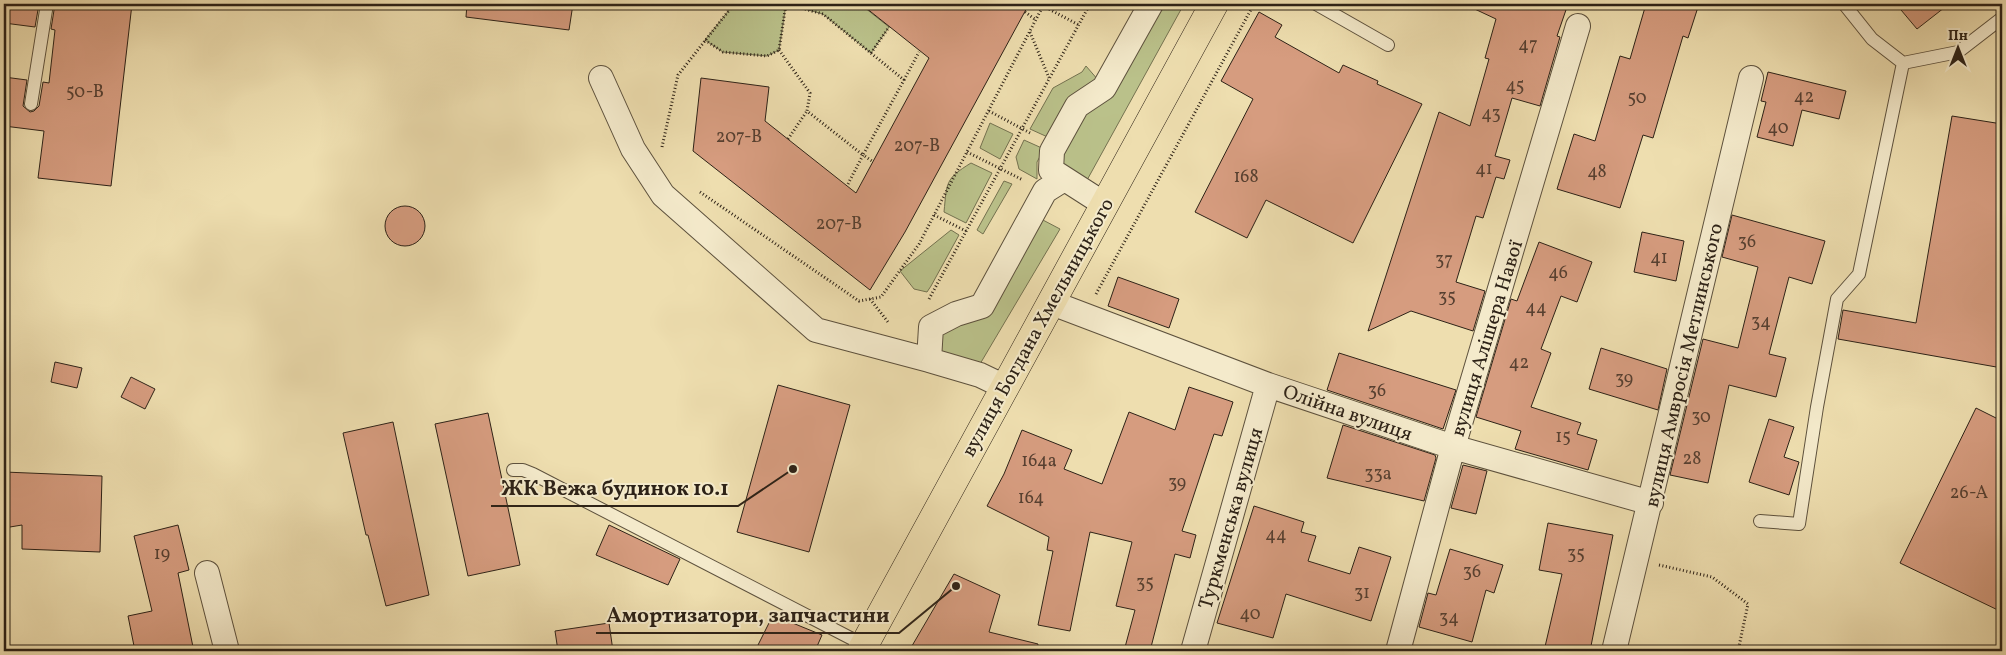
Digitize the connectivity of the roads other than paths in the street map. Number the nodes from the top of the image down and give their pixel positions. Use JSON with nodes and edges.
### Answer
{"nodes":[{"id":1,"x":47,"y":4,"type":"edge"},
{"id":2,"x":1151,"y":4,"type":"edge"},
{"id":3,"x":1214,"y":4,"type":"edge"},
{"id":4,"x":1316,"y":4,"type":"edge"},
{"id":5,"x":1844,"y":4,"type":"edge"},
{"id":6,"x":2002,"y":18,"type":"edge"},
{"id":7,"x":1578,"y":26,"type":"dead end"},
{"id":8,"x":1388,"y":45,"type":"dead end"},
{"id":9,"x":1903,"y":63,"type":"junction"},
{"id":10,"x":601,"y":78,"type":"dead end"},
{"id":11,"x":1751,"y":78,"type":"dead end"},
{"id":12,"x":31,"y":104,"type":"dead end"},
{"id":13,"x":1055,"y":185,"type":"junction"},
{"id":14,"x":1104,"y":204,"type":"junction"},
{"id":15,"x":1052,"y":303,"type":"junction"},
{"id":16,"x":929,"y":360,"type":"junction"},
{"id":17,"x":1268,"y":385,"type":"junction"},
{"id":18,"x":1005,"y":387,"type":"junction"},
{"id":19,"x":1453,"y":448,"type":"junction"},
{"id":20,"x":513,"y":470,"type":"dead end"},
{"id":21,"x":1651,"y":503,"type":"junction"},
{"id":22,"x":1760,"y":521,"type":"dead end"},
{"id":23,"x":208,"y":573,"type":"dead end"},
{"id":24,"x":863,"y":648,"type":"edge"},
{"id":25,"x":227,"y":651,"type":"edge"},
{"id":26,"x":1193,"y":651,"type":"edge"},
{"id":27,"x":1398,"y":651,"type":"edge"},
{"id":28,"x":1614,"y":651,"type":"edge"}],
"edges":[{"from":1,"to":12,"type":"lane"},
{"from":2,"to":13,"type":"street"},
{"from":3,"to":14,"type":"main road","name":"вулиця Богдана Хмельницького"},
{"from":4,"to":8,"type":"lane"},
{"from":5,"to":9,"type":"lane"},
{"from":6,"to":9,"type":"lane"},
{"from":7,"to":19,"type":"street","name":"вулиця Алішера Навої"},
{"from":9,"to":22,"type":"lane"},
{"from":10,"to":16,"type":"street"},
{"from":11,"to":21,"type":"street","name":"вулиця Амвросія Метлинського"},
{"from":13,"to":14,"type":"street"},
{"from":13,"to":16,"type":"street"},
{"from":14,"to":15,"type":"main road","name":"вулиця Богдана Хмельницького"},
{"from":15,"to":17,"type":"street","name":"Олійна вулиця"},
{"from":15,"to":18,"type":"main road","name":"вулиця Богдана Хмельницького"},
{"from":16,"to":18,"type":"street"},
{"from":17,"to":19,"type":"street","name":"Олійна вулиця"},
{"from":17,"to":26,"type":"street","name":"Туркменська вулиця"},
{"from":18,"to":24,"type":"main road","name":"вулиця Богдана Хмельницького"},
{"from":19,"to":21,"type":"street","name":"Олійна вулиця"},
{"from":19,"to":27,"type":"street","name":"вулиця Алішера Навої"},
{"from":20,"to":24,"type":"lane"},
{"from":21,"to":28,"type":"street","name":"вулиця Амвросія Метлинського"},
{"from":23,"to":25,"type":"street"}]}
